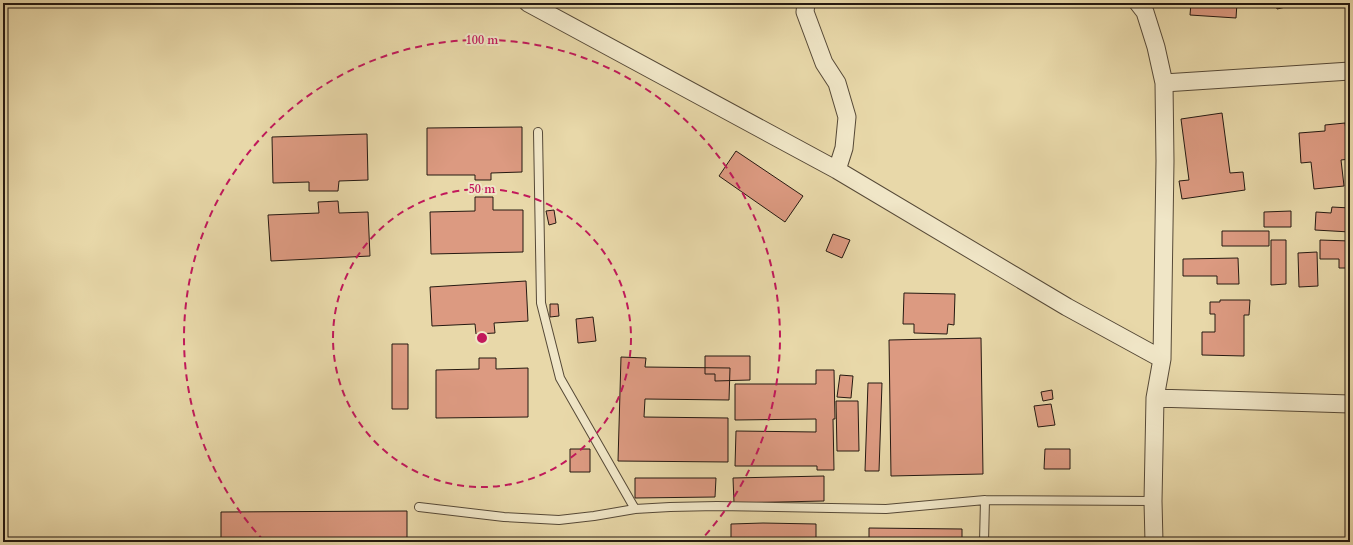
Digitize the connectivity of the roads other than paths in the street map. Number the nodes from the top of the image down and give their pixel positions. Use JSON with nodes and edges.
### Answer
{"nodes":[{"id":1,"x":528,"y":3,"type":"edge"},
{"id":2,"x":806,"y":3,"type":"edge"},
{"id":3,"x":1138,"y":3,"type":"edge"},
{"id":4,"x":1350,"y":71,"type":"edge"},
{"id":5,"x":1164,"y":83,"type":"junction"},
{"id":6,"x":538,"y":132,"type":"dead end"},
{"id":7,"x":837,"y":170,"type":"junction"},
{"id":8,"x":1162,"y":358,"type":"junction"},
{"id":9,"x":1155,"y":398,"type":"junction"},
{"id":10,"x":1350,"y":404,"type":"edge"},
{"id":11,"x":986,"y":500,"type":"junction"},
{"id":12,"x":1153,"y":500,"type":"junction"},
{"id":13,"x":419,"y":508,"type":"dead end"},
{"id":14,"x":635,"y":509,"type":"junction"},
{"id":15,"x":984,"y":542,"type":"edge"},
{"id":16,"x":1154,"y":542,"type":"edge"}],
"edges":[{"from":1,"to":7,"type":"street"},
{"from":2,"to":7,"type":"street"},
{"from":3,"to":5,"type":"street"},
{"from":4,"to":5,"type":"street"},
{"from":5,"to":8,"type":"street"},
{"from":6,"to":14,"type":"lane"},
{"from":7,"to":8,"type":"street"},
{"from":8,"to":9,"type":"street"},
{"from":9,"to":10,"type":"street"},
{"from":9,"to":12,"type":"street"},
{"from":11,"to":12,"type":"lane"},
{"from":11,"to":14,"type":"lane"},
{"from":11,"to":15,"type":"lane"},
{"from":12,"to":16,"type":"street"},
{"from":13,"to":14,"type":"lane"}]}
